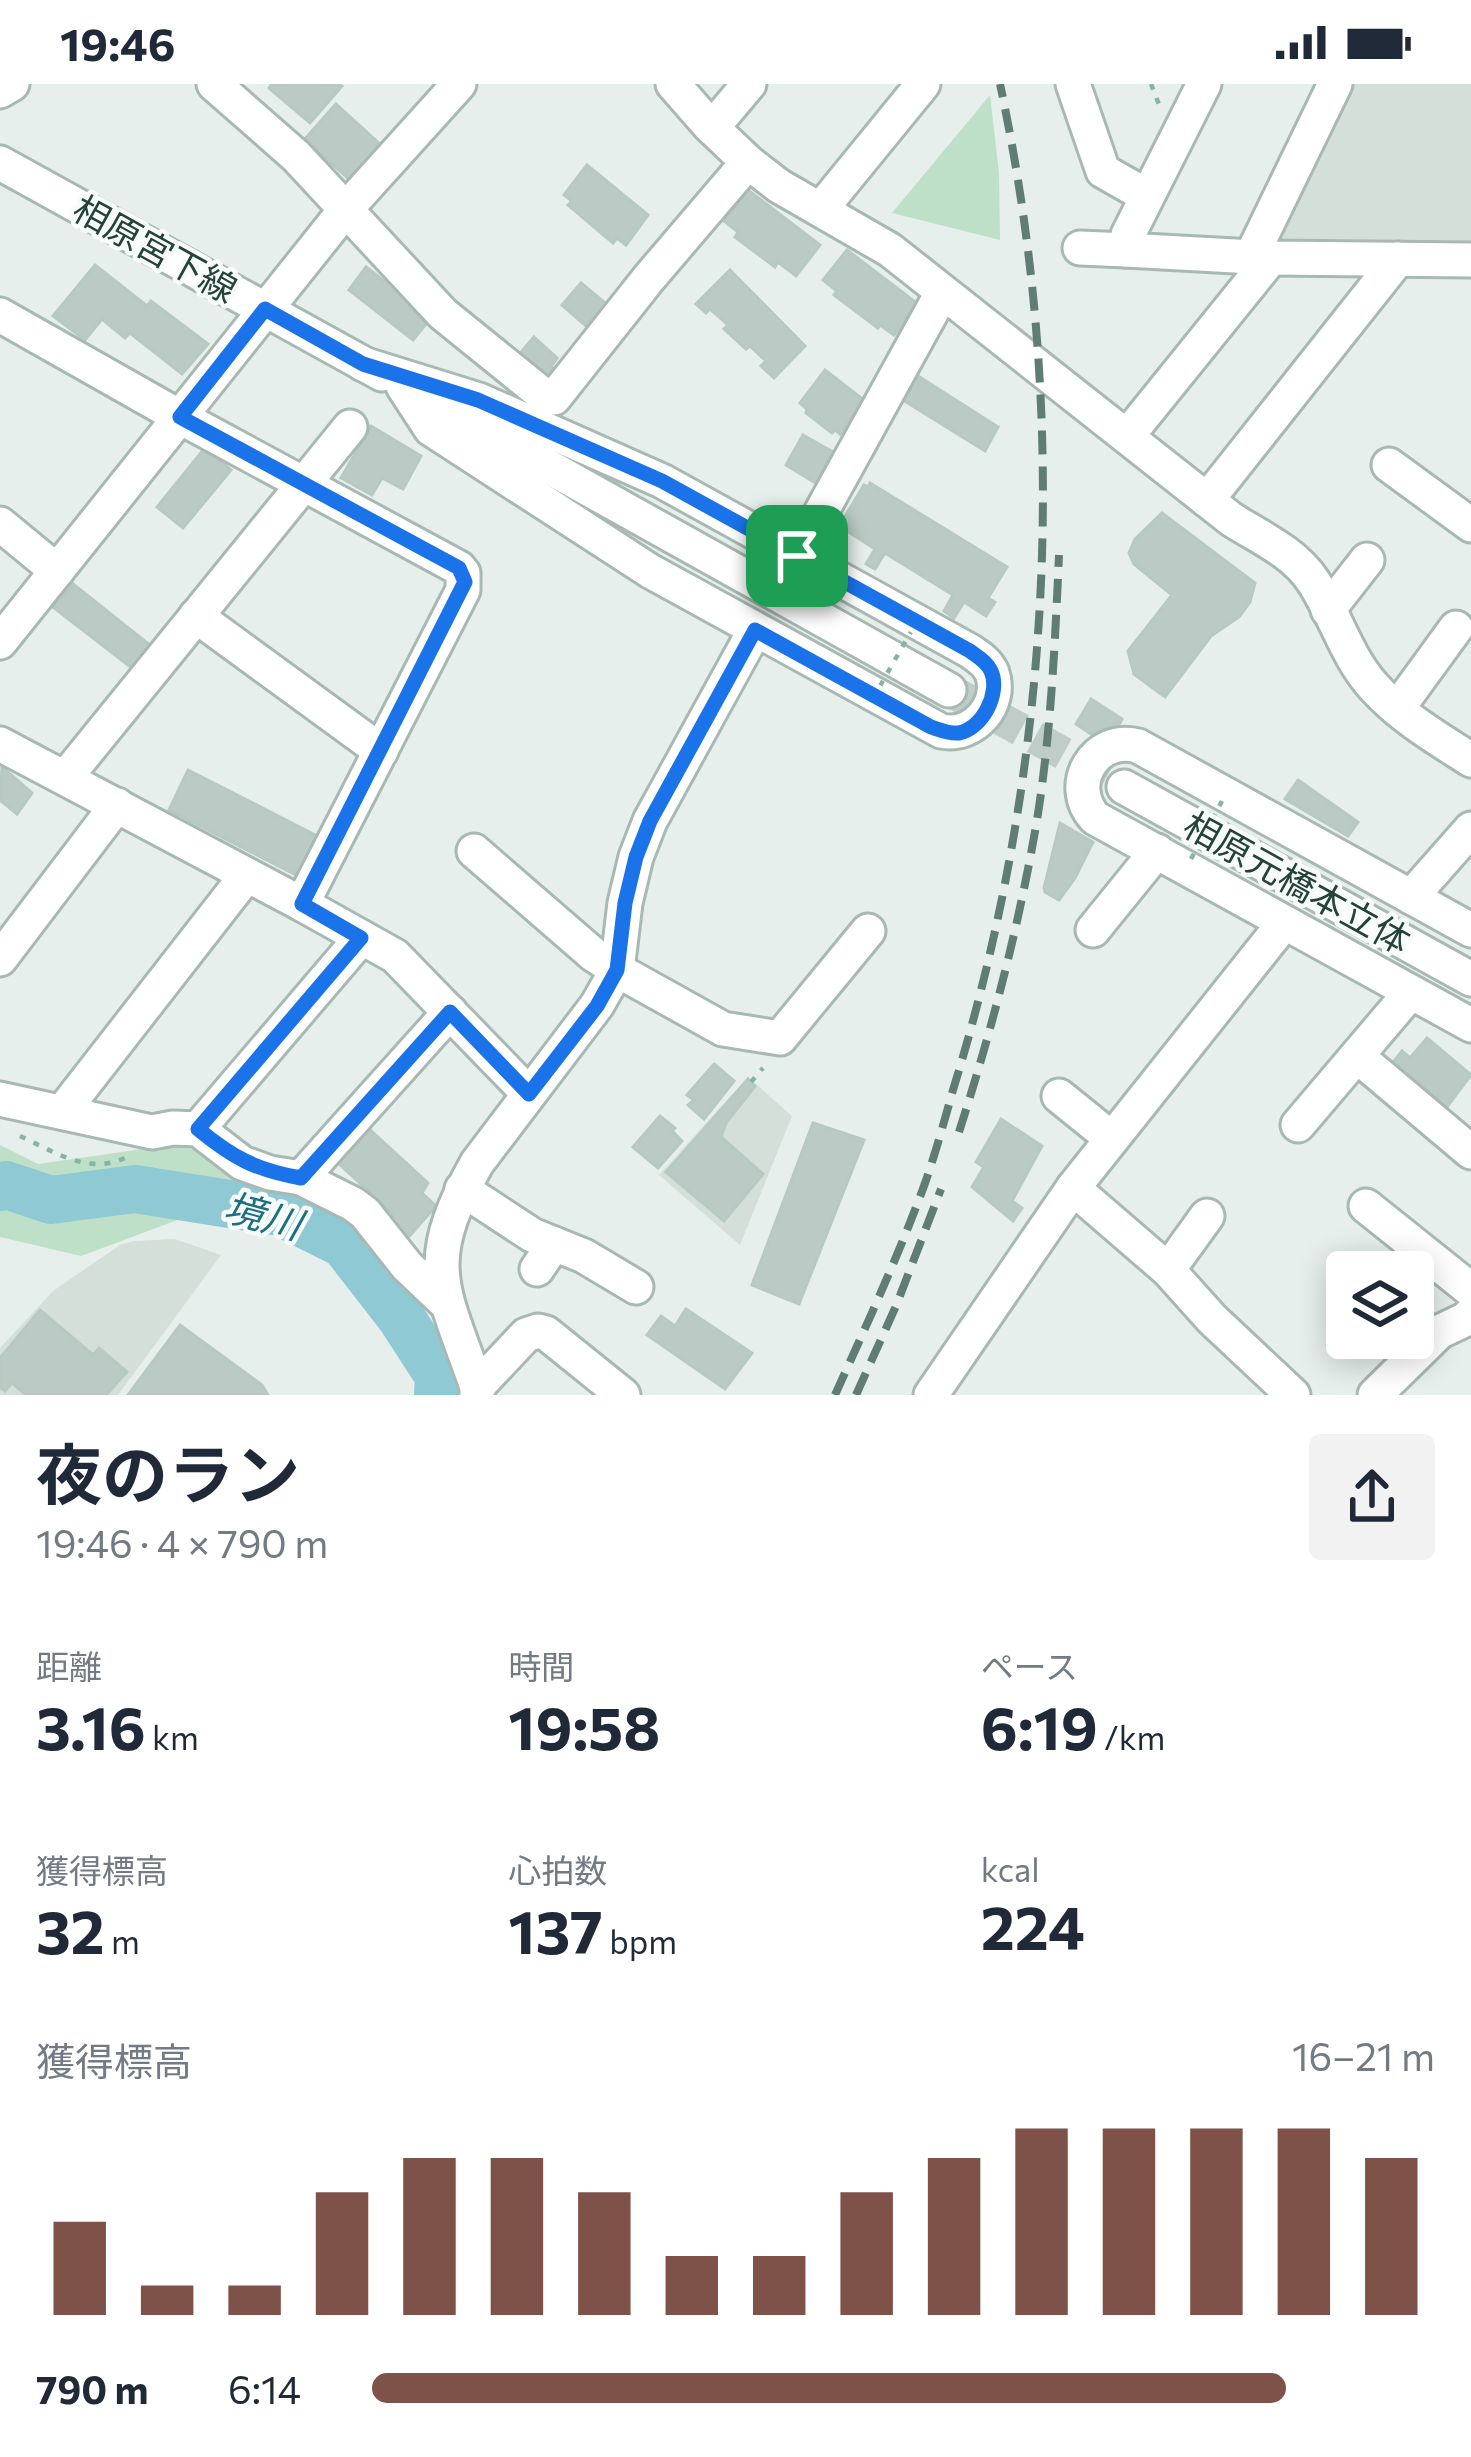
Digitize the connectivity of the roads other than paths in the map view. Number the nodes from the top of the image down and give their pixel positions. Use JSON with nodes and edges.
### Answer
{"nodes":[{"id":1,"x":13,"y":84,"type":"edge"},
{"id":2,"x":214,"y":84,"type":"edge"},
{"id":3,"x":459,"y":84,"type":"edge"},
{"id":4,"x":673,"y":84,"type":"edge"},
{"id":5,"x":749,"y":84,"type":"edge"},
{"id":6,"x":923,"y":84,"type":"edge"},
{"id":7,"x":1073,"y":84,"type":"edge"},
{"id":8,"x":1204,"y":84,"type":"edge"},
{"id":9,"x":1335,"y":84,"type":"edge"},
{"id":10,"x":0,"y":91,"type":"edge"},
{"id":11,"x":712,"y":128,"type":"junction"},
{"id":12,"x":748,"y":162,"type":"junction"},
{"id":13,"x":0,"y":164,"type":"edge"},
{"id":14,"x":1147,"y":196,"type":"junction"},
{"id":15,"x":346,"y":209,"type":"junction"},
{"id":16,"x":820,"y":209,"type":"junction"},
{"id":17,"x":1080,"y":248,"type":"dead end"},
{"id":18,"x":1126,"y":250,"type":"junction"},
{"id":19,"x":1262,"y":256,"type":"junction"},
{"id":20,"x":1398,"y":260,"type":"junction"},
{"id":21,"x":1471,"y":260,"type":"edge"},
{"id":22,"x":942,"y":293,"type":"junction"},
{"id":23,"x":265,"y":309,"type":"junction"},
{"id":24,"x":0,"y":315,"type":"edge"},
{"id":25,"x":363,"y":364,"type":"junction"},
{"id":26,"x":403,"y":386,"type":"junction"},
{"id":27,"x":180,"y":417,"type":"junction"},
{"id":28,"x":350,"y":427,"type":"dead end"},
{"id":29,"x":1128,"y":435,"type":"junction"},
{"id":30,"x":1389,"y":465,"type":"dead end"},
{"id":31,"x":302,"y":483,"type":"junction"},
{"id":32,"x":1207,"y":500,"type":"junction"},
{"id":33,"x":0,"y":524,"type":"edge"},
{"id":34,"x":1471,"y":529,"type":"edge"},
{"id":35,"x":1471,"y":544,"type":"edge"},
{"id":36,"x":797,"y":556,"type":"junction"},
{"id":37,"x":1367,"y":560,"type":"dead end"},
{"id":38,"x":57,"y":571,"type":"junction"},
{"id":39,"x":1328,"y":610,"type":"junction"},
{"id":40,"x":196,"y":616,"type":"junction"},
{"id":41,"x":1456,"y":628,"type":"dead end"},
{"id":42,"x":755,"y":630,"type":"junction"},
{"id":43,"x":0,"y":642,"type":"edge"},
{"id":44,"x":949,"y":690,"type":"tunnel mouth"},
{"id":45,"x":1396,"y":709,"type":"junction"},
{"id":46,"x":0,"y":744,"type":"edge"},
{"id":47,"x":381,"y":751,"type":"junction"},
{"id":48,"x":1471,"y":760,"type":"edge"},
{"id":49,"x":65,"y":778,"type":"junction"},
{"id":50,"x":1124,"y":787,"type":"tunnel mouth"},
{"id":51,"x":117,"y":806,"type":"junction"},
{"id":52,"x":1471,"y":829,"type":"edge"},
{"id":53,"x":474,"y":851,"type":"dead end"},
{"id":54,"x":1157,"y":851,"type":"junction"},
{"id":55,"x":246,"y":876,"type":"junction"},
{"id":56,"x":1411,"y":897,"type":"junction"},
{"id":57,"x":302,"y":904,"type":"junction"},
{"id":58,"x":1284,"y":922,"type":"junction"},
{"id":59,"x":1093,"y":930,"type":"dead end"},
{"id":60,"x":1471,"y":930,"type":"edge"},
{"id":61,"x":868,"y":931,"type":"dead end"},
{"id":62,"x":361,"y":938,"type":"junction"},
{"id":63,"x":0,"y":959,"type":"edge"},
{"id":64,"x":617,"y":970,"type":"junction"},
{"id":65,"x":1471,"y":979,"type":"edge"},
{"id":66,"x":1410,"y":993,"type":"junction"},
{"id":67,"x":450,"y":1012,"type":"junction"},
{"id":68,"x":1471,"y":1025,"type":"edge"},
{"id":69,"x":1357,"y":1056,"type":"junction"},
{"id":70,"x":529,"y":1094,"type":"junction"},
{"id":71,"x":1059,"y":1096,"type":"dead end"},
{"id":72,"x":0,"y":1099,"type":"edge"},
{"id":73,"x":63,"y":1111,"type":"junction"},
{"id":74,"x":1298,"y":1125,"type":"dead end"},
{"id":75,"x":198,"y":1129,"type":"junction"},
{"id":76,"x":1111,"y":1138,"type":"junction"},
{"id":77,"x":1471,"y":1153,"type":"edge"},
{"id":78,"x":301,"y":1178,"type":"junction"},
{"id":79,"x":1073,"y":1188,"type":"junction"},
{"id":80,"x":462,"y":1189,"type":"junction"},
{"id":81,"x":1366,"y":1206,"type":"dead end"},
{"id":82,"x":1207,"y":1216,"type":"dead end"},
{"id":83,"x":1168,"y":1270,"type":"junction"},
{"id":84,"x":635,"y":1288,"type":"dead end"},
{"id":85,"x":1471,"y":1290,"type":"edge"},
{"id":86,"x":447,"y":1304,"type":"junction"},
{"id":87,"x":1471,"y":1314,"type":"edge"},
{"id":88,"x":477,"y":1391,"type":"edge"},
{"id":89,"x":623,"y":1395,"type":"edge"},
{"id":90,"x":931,"y":1395,"type":"edge"},
{"id":91,"x":1293,"y":1395,"type":"edge"},
{"id":92,"x":1375,"y":1395,"type":"edge"}],
"edges":[{"from":1,"to":10,"type":"street"},
{"from":2,"to":15,"type":"street"},
{"from":3,"to":15,"type":"street"},
{"from":4,"to":11,"type":"street"},
{"from":5,"to":11,"type":"street"},
{"from":6,"to":16,"type":"street"},
{"from":7,"to":14,"type":"street"},
{"from":8,"to":14,"type":"street"},
{"from":9,"to":19,"type":"street"},
{"from":11,"to":12,"type":"street"},
{"from":12,"to":15,"type":"street"},
{"from":12,"to":16,"type":"street"},
{"from":13,"to":23,"type":"street","name":"相原宮下線"},
{"from":14,"to":18,"type":"street"},
{"from":15,"to":23,"type":"street"},
{"from":16,"to":22,"type":"street"},
{"from":17,"to":18,"type":"street"},
{"from":18,"to":19,"type":"street"},
{"from":19,"to":20,"type":"street"},
{"from":19,"to":29,"type":"street"},
{"from":20,"to":21,"type":"street"},
{"from":20,"to":32,"type":"street"},
{"from":22,"to":29,"type":"street"},
{"from":22,"to":36,"type":"street"},
{"from":23,"to":25,"type":"street","name":"相原宮下線"},
{"from":23,"to":27,"type":"street"},
{"from":24,"to":27,"type":"street"},
{"from":25,"to":26,"type":"street","name":"相原宮下線"},
{"from":25,"to":36,"type":"street"},
{"from":26,"to":42,"type":"street"},
{"from":26,"to":44,"type":"street","name":"相原宮下線"},
{"from":27,"to":31,"type":"street"},
{"from":27,"to":38,"type":"street"},
{"from":28,"to":31,"type":"street"},
{"from":29,"to":32,"type":"street"},
{"from":30,"to":34,"type":"street"},
{"from":31,"to":40,"type":"street"},
{"from":31,"to":47,"type":"street"},
{"from":32,"to":39,"type":"street"},
{"from":33,"to":38,"type":"street"},
{"from":34,"to":35,"type":"street"},
{"from":36,"to":42,"type":"street"},
{"from":37,"to":39,"type":"street"},
{"from":38,"to":43,"type":"street"},
{"from":39,"to":45,"type":"street"},
{"from":40,"to":47,"type":"street"},
{"from":40,"to":49,"type":"street"},
{"from":41,"to":45,"type":"street"},
{"from":42,"to":64,"type":"street"},
{"from":45,"to":48,"type":"street"},
{"from":46,"to":49,"type":"street"},
{"from":47,"to":57,"type":"street"},
{"from":49,"to":51,"type":"street"},
{"from":50,"to":65,"type":"street","name":"相原元橋本立体"},
{"from":51,"to":55,"type":"street"},
{"from":51,"to":63,"type":"street"},
{"from":52,"to":56,"type":"street"},
{"from":53,"to":64,"type":"street"},
{"from":54,"to":56,"type":"street"},
{"from":54,"to":58,"type":"street"},
{"from":54,"to":59,"type":"street"},
{"from":55,"to":57,"type":"street"},
{"from":55,"to":73,"type":"street"},
{"from":56,"to":60,"type":"street"},
{"from":57,"to":62,"type":"street"},
{"from":58,"to":66,"type":"street"},
{"from":58,"to":76,"type":"street"},
{"from":61,"to":64,"type":"street"},
{"from":62,"to":67,"type":"street"},
{"from":62,"to":75,"type":"street"},
{"from":64,"to":70,"type":"street"},
{"from":66,"to":68,"type":"street"},
{"from":66,"to":69,"type":"street"},
{"from":67,"to":70,"type":"street"},
{"from":67,"to":78,"type":"street"},
{"from":69,"to":74,"type":"street"},
{"from":69,"to":77,"type":"street"},
{"from":70,"to":80,"type":"street"},
{"from":71,"to":76,"type":"street"},
{"from":72,"to":73,"type":"street"},
{"from":73,"to":75,"type":"street"},
{"from":75,"to":78,"type":"street"},
{"from":76,"to":79,"type":"street"},
{"from":78,"to":86,"type":"street"},
{"from":79,"to":83,"type":"street"},
{"from":79,"to":90,"type":"street"},
{"from":80,"to":84,"type":"street"},
{"from":80,"to":86,"type":"street"},
{"from":81,"to":85,"type":"street"},
{"from":82,"to":83,"type":"street"},
{"from":83,"to":91,"type":"street"},
{"from":86,"to":88,"type":"street"},
{"from":87,"to":92,"type":"street"},
{"from":88,"to":89,"type":"street"}]}
